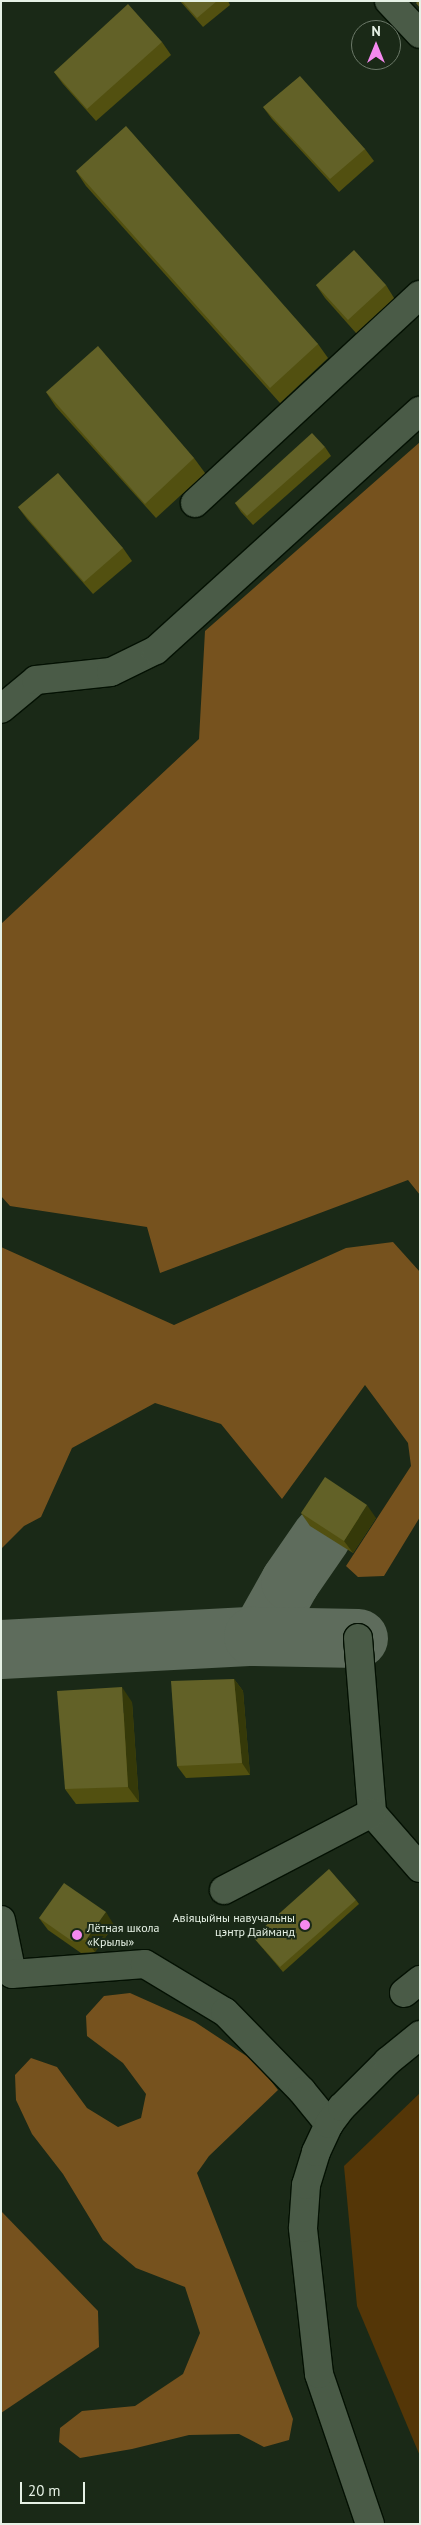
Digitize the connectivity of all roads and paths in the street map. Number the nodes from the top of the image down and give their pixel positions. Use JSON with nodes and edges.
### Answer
{"nodes":[{"id":1,"x":389,"y":1,"type":"edge"},
{"id":2,"x":420,"y":34,"type":"edge"},
{"id":3,"x":420,"y":295,"type":"edge"},
{"id":4,"x":420,"y":411,"type":"edge"},
{"id":5,"x":195,"y":503,"type":"dead end"},
{"id":6,"x":1,"y":709,"type":"edge"},
{"id":7,"x":358,"y":1638,"type":"dead end"},
{"id":8,"x":372,"y":1813,"type":"junction"},
{"id":9,"x":420,"y":1868,"type":"edge"},
{"id":10,"x":224,"y":1890,"type":"dead end"},
{"id":11,"x":1,"y":1920,"type":"edge"},
{"id":12,"x":420,"y":2035,"type":"edge"},
{"id":13,"x":329,"y":2124,"type":"junction"},
{"id":14,"x":370,"y":2524,"type":"edge"}],
"edges":[{"from":1,"to":2,"type":"street"},
{"from":3,"to":5,"type":"street"},
{"from":4,"to":6,"type":"street"},
{"from":7,"to":8,"type":"street"},
{"from":8,"to":9,"type":"street"},
{"from":8,"to":10,"type":"street"},
{"from":11,"to":13,"type":"street"},
{"from":12,"to":13,"type":"street"},
{"from":13,"to":14,"type":"street"}]}
